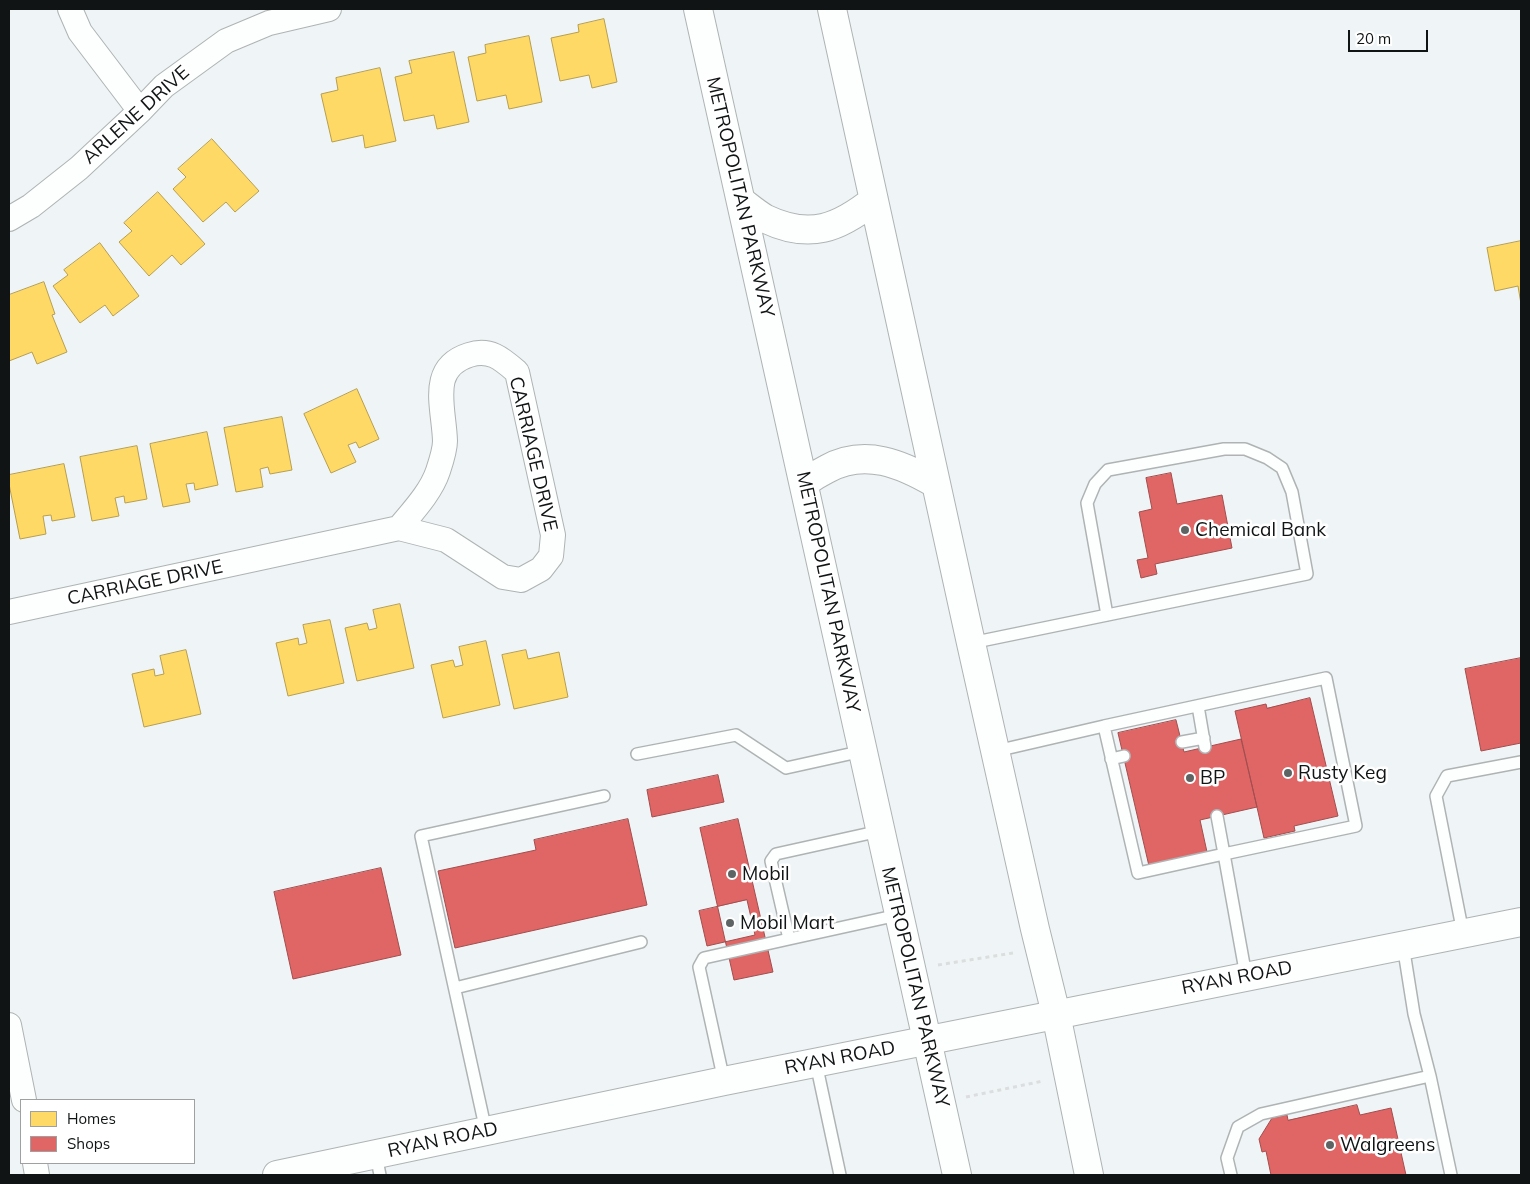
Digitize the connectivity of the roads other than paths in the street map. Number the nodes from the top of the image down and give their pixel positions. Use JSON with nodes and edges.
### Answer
{"nodes":[{"id":1,"x":70,"y":9,"type":"edge"},
{"id":2,"x":329,"y":9,"type":"edge"},
{"id":3,"x":698,"y":9,"type":"edge"},
{"id":4,"x":832,"y":9,"type":"edge"},
{"id":5,"x":140,"y":111,"type":"junction"},
{"id":6,"x":874,"y":200,"type":"junction"},
{"id":7,"x":741,"y":201,"type":"junction"},
{"id":8,"x":9,"y":219,"type":"edge"},
{"id":9,"x":804,"y":483,"type":"junction"},
{"id":10,"x":936,"y":484,"type":"junction"},
{"id":11,"x":399,"y":528,"type":"junction"},
{"id":12,"x":9,"y":612,"type":"edge"},
{"id":13,"x":1107,"y":615,"type":"junction"},
{"id":14,"x":971,"y":643,"type":"junction"},
{"id":15,"x":1198,"y":706,"type":"junction"},
{"id":16,"x":1104,"y":726,"type":"junction"},
{"id":17,"x":1182,"y":742,"type":"dead end"},
{"id":18,"x":863,"y":750,"type":"junction"},
{"id":19,"x":996,"y":751,"type":"junction"},
{"id":20,"x":637,"y":754,"type":"dead end"},
{"id":21,"x":1124,"y":756,"type":"dead end"},
{"id":22,"x":1111,"y":759,"type":"junction"},
{"id":23,"x":1521,"y":762,"type":"edge"},
{"id":24,"x":604,"y":796,"type":"dead end"},
{"id":25,"x":1134,"y":800,"type":"dead end"},
{"id":26,"x":1122,"y":803,"type":"junction"},
{"id":27,"x":1217,"y":816,"type":"dead end"},
{"id":28,"x":1141,"y":829,"type":"dead end"},
{"id":29,"x":880,"y":831,"type":"junction"},
{"id":30,"x":1129,"y":832,"type":"junction"},
{"id":31,"x":1224,"y":854,"type":"junction"},
{"id":32,"x":898,"y":915,"type":"junction"},
{"id":33,"x":1521,"y":922,"type":"edge"},
{"id":34,"x":1462,"y":933,"type":"junction"},
{"id":35,"x":789,"y":939,"type":"junction"},
{"id":36,"x":641,"y":942,"type":"dead end"},
{"id":37,"x":1403,"y":945,"type":"junction"},
{"id":38,"x":1246,"y":976,"type":"junction"},
{"id":39,"x":455,"y":988,"type":"junction"},
{"id":40,"x":1056,"y":1014,"type":"junction"},
{"id":41,"x":9,"y":1025,"type":"edge"},
{"id":42,"x":926,"y":1040,"type":"junction"},
{"id":43,"x":816,"y":1063,"type":"junction"},
{"id":44,"x":1430,"y":1076,"type":"junction"},
{"id":45,"x":724,"y":1081,"type":"junction"},
{"id":46,"x":24,"y":1099,"type":"edge"},
{"id":47,"x":486,"y":1131,"type":"junction"},
{"id":48,"x":378,"y":1165,"type":"edge"},
{"id":49,"x":333,"y":1170,"type":"edge"},
{"id":50,"x":277,"y":1175,"type":"edge"},
{"id":51,"x":840,"y":1175,"type":"edge"},
{"id":52,"x":956,"y":1175,"type":"edge"},
{"id":53,"x":1090,"y":1175,"type":"edge"},
{"id":54,"x":1231,"y":1175,"type":"edge"},
{"id":55,"x":1451,"y":1175,"type":"edge"}],
"edges":[{"from":1,"to":5,"type":"street"},
{"from":2,"to":5,"type":"street","name":"ARLENE DRIVE"},
{"from":3,"to":7,"type":"main road","name":"METROPOLITAN PARKWAY"},
{"from":4,"to":6,"type":"main road"},
{"from":5,"to":8,"type":"street","name":"ARLENE DRIVE"},
{"from":6,"to":7,"type":"main road"},
{"from":6,"to":10,"type":"main road"},
{"from":7,"to":9,"type":"main road","name":"METROPOLITAN PARKWAY"},
{"from":9,"to":10,"type":"main road"},
{"from":9,"to":18,"type":"main road","name":"METROPOLITAN PARKWAY"},
{"from":10,"to":14,"type":"main road"},
{"from":11,"to":11,"type":"street","name":"CARRIAGE DRIVE"},
{"from":11,"to":12,"type":"street","name":"CARRIAGE DRIVE"},
{"from":13,"to":13,"type":"lane"},
{"from":13,"to":14,"type":"lane"},
{"from":14,"to":19,"type":"main road"},
{"from":15,"to":16,"type":"lane"},
{"from":15,"to":17,"type":"lane"},
{"from":15,"to":31,"type":"lane"},
{"from":16,"to":19,"type":"lane"},
{"from":16,"to":22,"type":"lane"},
{"from":18,"to":20,"type":"lane"},
{"from":18,"to":29,"type":"main road","name":"METROPOLITAN PARKWAY"},
{"from":19,"to":40,"type":"main road"},
{"from":21,"to":22,"type":"lane"},
{"from":22,"to":26,"type":"lane"},
{"from":23,"to":34,"type":"lane"},
{"from":24,"to":39,"type":"lane"},
{"from":25,"to":26,"type":"lane"},
{"from":26,"to":30,"type":"lane"},
{"from":27,"to":31,"type":"lane"},
{"from":28,"to":30,"type":"lane"},
{"from":29,"to":32,"type":"main road","name":"METROPOLITAN PARKWAY"},
{"from":29,"to":35,"type":"lane"},
{"from":30,"to":31,"type":"lane"},
{"from":31,"to":38,"type":"lane"},
{"from":32,"to":35,"type":"lane"},
{"from":32,"to":42,"type":"main road","name":"METROPOLITAN PARKWAY"},
{"from":33,"to":34,"type":"main road","name":"RYAN ROAD"},
{"from":34,"to":37,"type":"main road","name":"RYAN ROAD"},
{"from":35,"to":45,"type":"lane"},
{"from":36,"to":39,"type":"lane"},
{"from":37,"to":38,"type":"main road","name":"RYAN ROAD"},
{"from":37,"to":44,"type":"lane"},
{"from":38,"to":40,"type":"main road","name":"RYAN ROAD"},
{"from":39,"to":47,"type":"lane"},
{"from":40,"to":42,"type":"main road","name":"RYAN ROAD"},
{"from":40,"to":53,"type":"main road"},
{"from":41,"to":46,"type":"street"},
{"from":42,"to":43,"type":"main road","name":"RYAN ROAD"},
{"from":42,"to":52,"type":"main road","name":"METROPOLITAN PARKWAY"},
{"from":43,"to":45,"type":"main road","name":"RYAN ROAD"},
{"from":43,"to":51,"type":"lane"},
{"from":44,"to":54,"type":"lane"},
{"from":44,"to":55,"type":"lane"},
{"from":45,"to":47,"type":"main road","name":"RYAN ROAD"},
{"from":47,"to":48,"type":"main road","name":"RYAN ROAD"},
{"from":48,"to":49,"type":"main road","name":"RYAN ROAD"},
{"from":49,"to":50,"type":"main road","name":"RYAN ROAD"}]}
